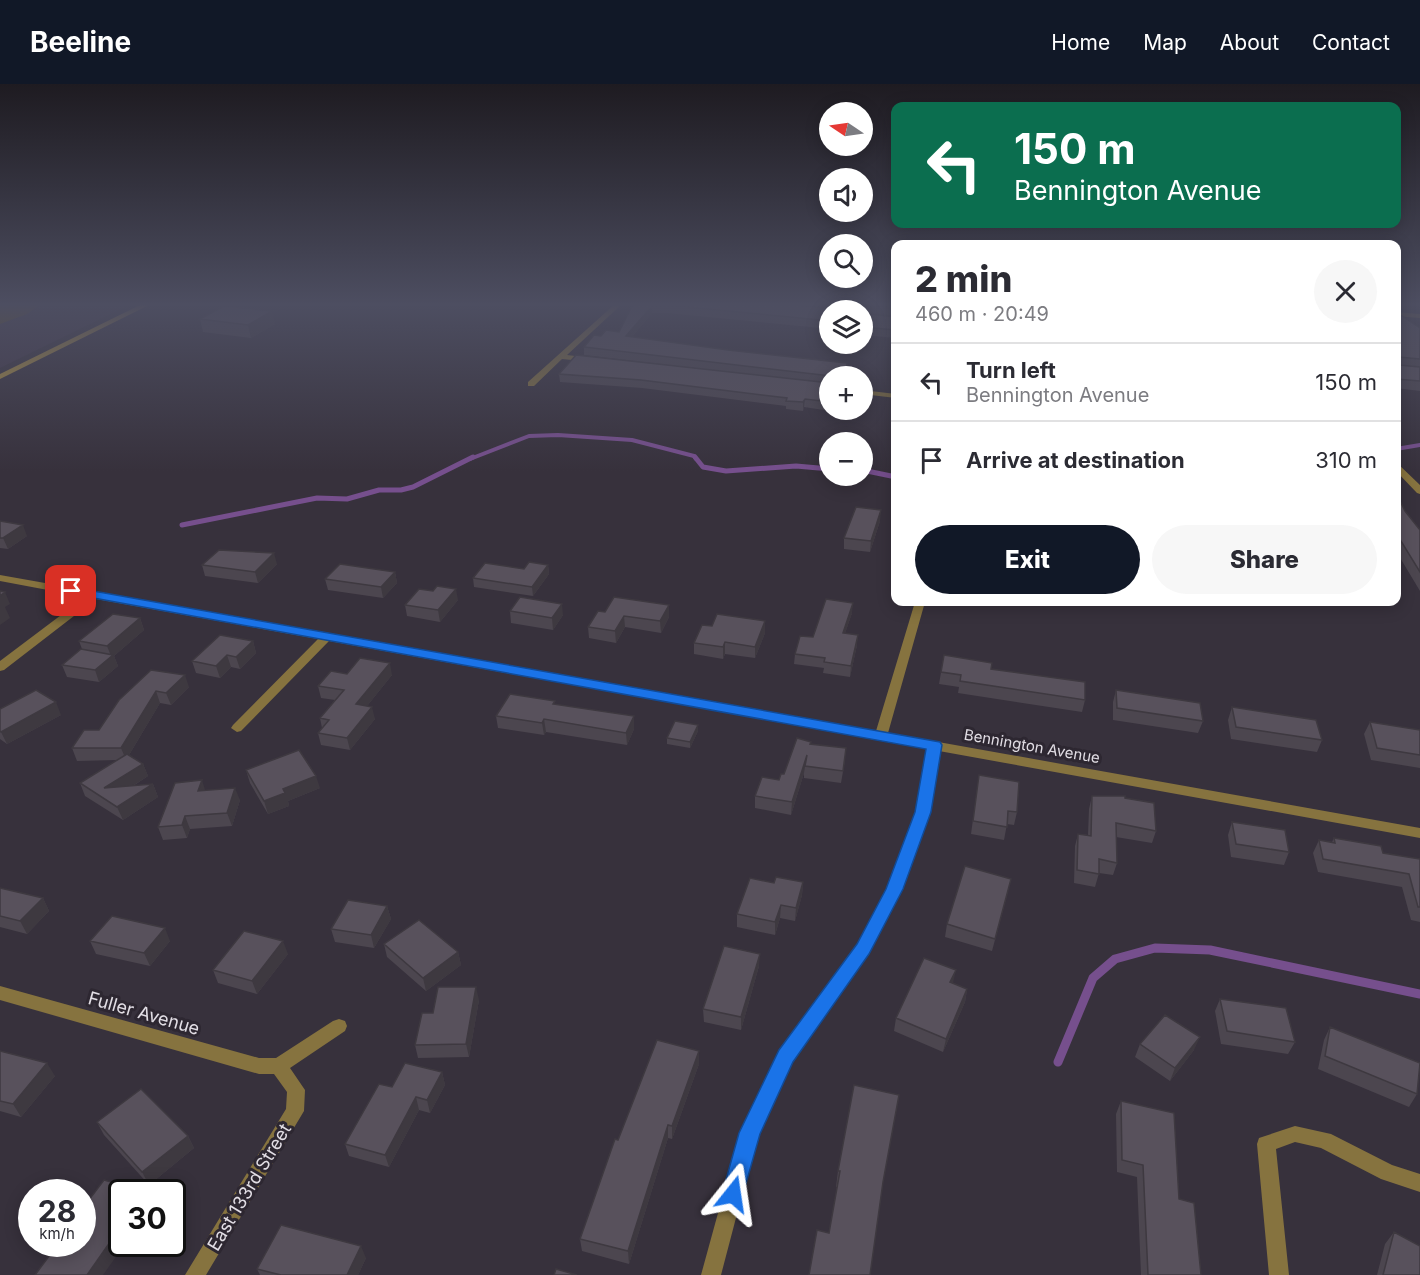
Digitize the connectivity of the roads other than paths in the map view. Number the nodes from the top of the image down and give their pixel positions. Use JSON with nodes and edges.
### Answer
{"nodes":[{"id":1,"x":35,"y":360,"type":"edge"},
{"id":2,"x":558,"y":360,"type":"edge"},
{"id":3,"x":584,"y":360,"type":"edge"},
{"id":4,"x":596,"y":361,"type":"edge"},
{"id":5,"x":0,"y":377,"type":"edge"},
{"id":6,"x":531,"y":384,"type":"dead end"},
{"id":7,"x":873,"y":393,"type":"edge"},
{"id":8,"x":891,"y":395,"type":"edge"},
{"id":9,"x":1401,"y":470,"type":"edge"},
{"id":10,"x":1420,"y":490,"type":"edge"},
{"id":11,"x":0,"y":578,"type":"edge"},
{"id":12,"x":94,"y":595,"type":"junction"},
{"id":13,"x":919,"y":606,"type":"edge"},
{"id":14,"x":326,"y":637,"type":"junction"},
{"id":15,"x":0,"y":668,"type":"edge"},
{"id":16,"x":237,"y":728,"type":"dead end"},
{"id":17,"x":881,"y":736,"type":"junction"},
{"id":18,"x":934,"y":745,"type":"junction"},
{"id":19,"x":1420,"y":832,"type":"edge"},
{"id":20,"x":0,"y":993,"type":"edge"},
{"id":21,"x":339,"y":1026,"type":"dead end"},
{"id":22,"x":279,"y":1066,"type":"junction"},
{"id":23,"x":1420,"y":1183,"type":"edge"},
{"id":24,"x":195,"y":1275,"type":"edge"},
{"id":25,"x":711,"y":1275,"type":"edge"},
{"id":26,"x":1279,"y":1275,"type":"edge"}],
"edges":[{"from":1,"to":5,"type":"main road"},
{"from":2,"to":6,"type":"street"},
{"from":3,"to":4,"type":"street"},
{"from":7,"to":8,"type":"street"},
{"from":9,"to":10,"type":"street"},
{"from":11,"to":12,"type":"street","name":"Bennington Avenue"},
{"from":12,"to":14,"type":"street","name":"Bennington Avenue"},
{"from":12,"to":15,"type":"street"},
{"from":13,"to":17,"type":"street"},
{"from":14,"to":16,"type":"street"},
{"from":14,"to":17,"type":"street","name":"Bennington Avenue"},
{"from":17,"to":18,"type":"street","name":"Bennington Avenue"},
{"from":18,"to":19,"type":"street","name":"Bennington Avenue"},
{"from":18,"to":25,"type":"street"},
{"from":20,"to":22,"type":"street","name":"Fuller Avenue"},
{"from":21,"to":22,"type":"street"},
{"from":22,"to":24,"type":"street","name":"East 133rd Street"},
{"from":23,"to":26,"type":"street"}]}
